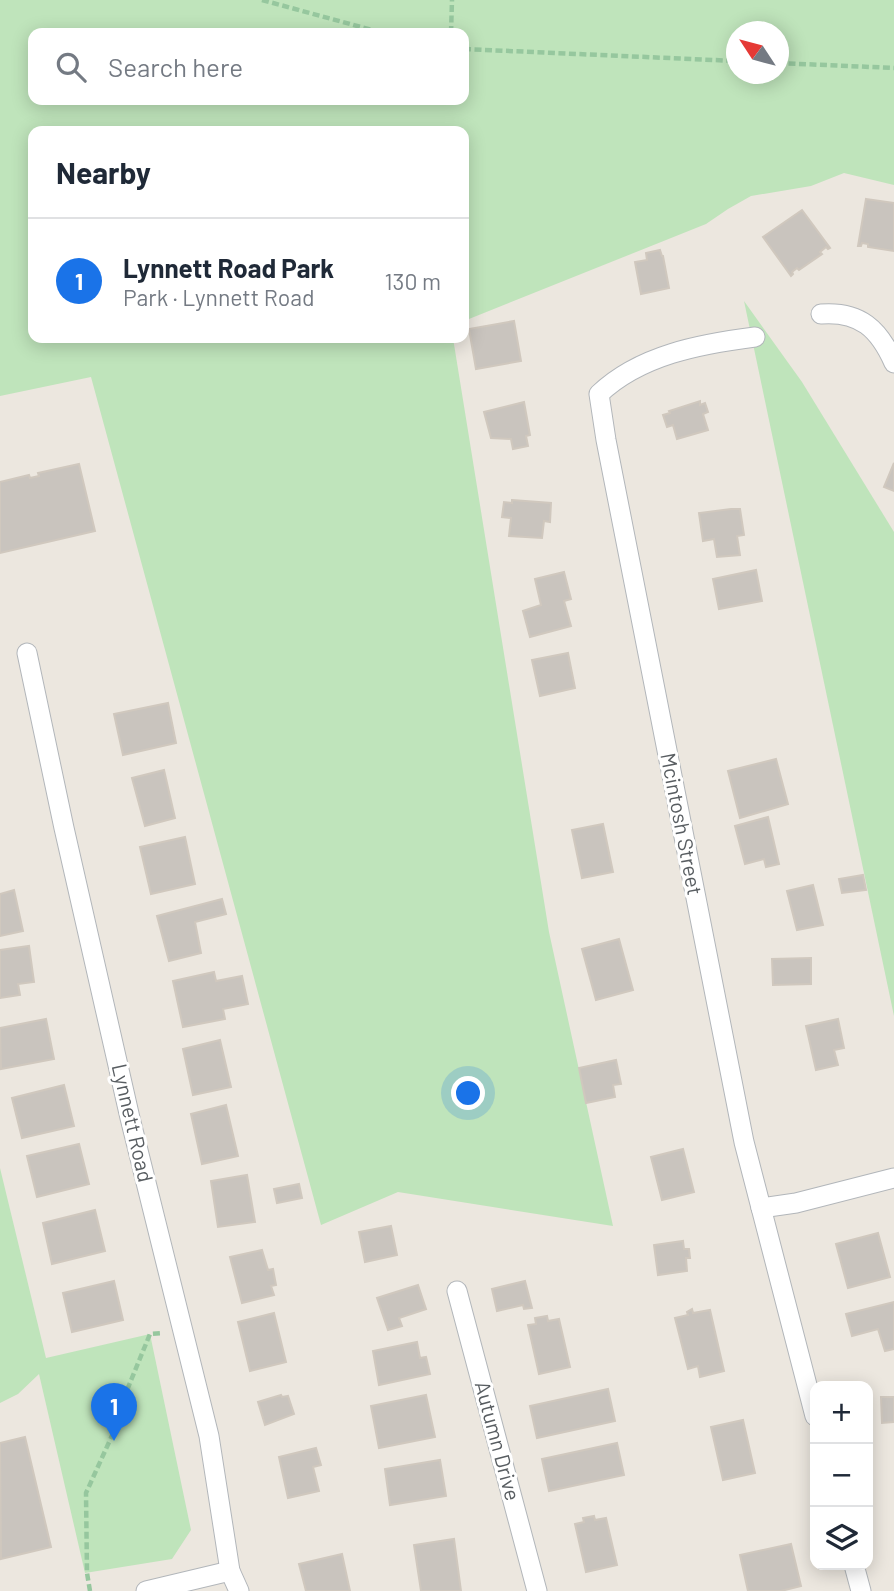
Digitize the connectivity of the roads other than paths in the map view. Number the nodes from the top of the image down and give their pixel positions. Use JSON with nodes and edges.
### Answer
{"nodes":[{"id":1,"x":821,"y":314,"type":"dead end"},
{"id":2,"x":755,"y":337,"type":"dead end"},
{"id":3,"x":894,"y":363,"type":"edge"},
{"id":4,"x":27,"y":653,"type":"dead end"},
{"id":5,"x":894,"y":1178,"type":"edge"},
{"id":6,"x":761,"y":1208,"type":"junction"},
{"id":7,"x":457,"y":1291,"type":"dead end"},
{"id":8,"x":810,"y":1397,"type":"edge"},
{"id":9,"x":855,"y":1570,"type":"edge"},
{"id":10,"x":230,"y":1571,"type":"junction"},
{"id":11,"x":146,"y":1591,"type":"edge"},
{"id":12,"x":239,"y":1591,"type":"edge"},
{"id":13,"x":537,"y":1591,"type":"edge"},
{"id":14,"x":861,"y":1591,"type":"edge"}],
"edges":[{"from":1,"to":3,"type":"street"},
{"from":2,"to":6,"type":"street","name":"Mcintosh Street"},
{"from":4,"to":10,"type":"street","name":"Lynnett Road"},
{"from":5,"to":6,"type":"street"},
{"from":6,"to":8,"type":"street","name":"Mcintosh Street"},
{"from":7,"to":13,"type":"street","name":"Autumn Drive"},
{"from":9,"to":14,"type":"street"},
{"from":10,"to":11,"type":"street"},
{"from":10,"to":12,"type":"street","name":"Lynnett Road"}]}
